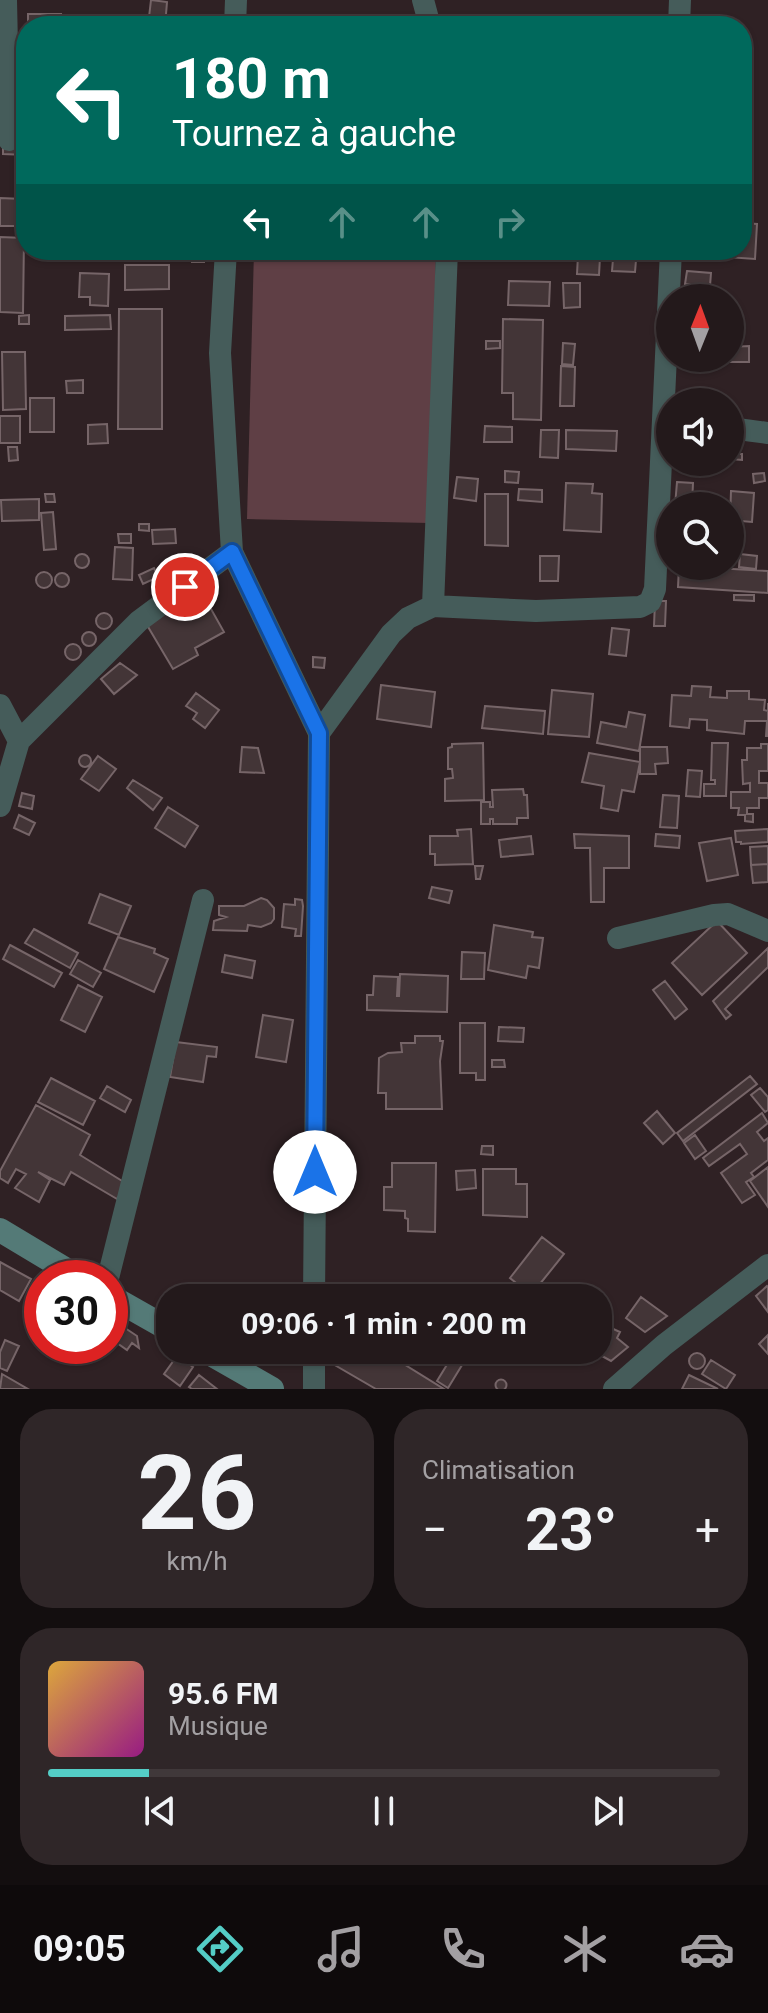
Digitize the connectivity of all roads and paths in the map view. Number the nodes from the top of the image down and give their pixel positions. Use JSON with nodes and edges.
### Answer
{"nodes":[{"id":1,"x":6,"y":0,"type":"edge"},
{"id":2,"x":12,"y":140,"type":"edge"},
{"id":3,"x":225,"y":260,"type":"edge"},
{"id":4,"x":447,"y":260,"type":"edge"},
{"id":5,"x":671,"y":260,"type":"edge"},
{"id":6,"x":667,"y":388,"type":"edge"},
{"id":7,"x":744,"y":430,"type":"edge"},
{"id":8,"x":768,"y":433,"type":"edge"},
{"id":9,"x":662,"y":476,"type":"edge"},
{"id":10,"x":232,"y":552,"type":"junction"},
{"id":11,"x":433,"y":606,"type":"junction"},
{"id":12,"x":0,"y":705,"type":"edge"},
{"id":13,"x":319,"y":733,"type":"junction"},
{"id":14,"x":19,"y":741,"type":"junction"},
{"id":15,"x":0,"y":806,"type":"edge"},
{"id":16,"x":203,"y":900,"type":"dead end"},
{"id":17,"x":768,"y":931,"type":"edge"},
{"id":18,"x":618,"y":938,"type":"dead end"},
{"id":19,"x":0,"y":1230,"type":"edge"},
{"id":20,"x":50,"y":1260,"type":"edge"},
{"id":21,"x":113,"y":1260,"type":"edge"},
{"id":22,"x":768,"y":1265,"type":"edge"},
{"id":23,"x":314,"y":1284,"type":"edge"},
{"id":24,"x":128,"y":1306,"type":"edge"},
{"id":25,"x":156,"y":1322,"type":"edge"},
{"id":26,"x":228,"y":1364,"type":"edge"},
{"id":27,"x":314,"y":1364,"type":"edge"},
{"id":28,"x":272,"y":1389,"type":"edge"},
{"id":29,"x":314,"y":1389,"type":"edge"},
{"id":30,"x":614,"y":1389,"type":"edge"}],
"edges":[{"from":1,"to":2,"type":"street"},
{"from":3,"to":10,"type":"street"},
{"from":4,"to":11,"type":"street"},
{"from":5,"to":6,"type":"street"},
{"from":7,"to":8,"type":"street"},
{"from":9,"to":11,"type":"street"},
{"from":10,"to":13,"type":"street"},
{"from":10,"to":14,"type":"street"},
{"from":11,"to":13,"type":"street"},
{"from":12,"to":14,"type":"street"},
{"from":13,"to":23,"type":"street"},
{"from":14,"to":15,"type":"street"},
{"from":16,"to":21,"type":"street"},
{"from":17,"to":18,"type":"street"},
{"from":19,"to":20,"type":"main road"},
{"from":22,"to":30,"type":"street"},
{"from":24,"to":25,"type":"main road"},
{"from":26,"to":28,"type":"main road"},
{"from":27,"to":29,"type":"street"}]}
